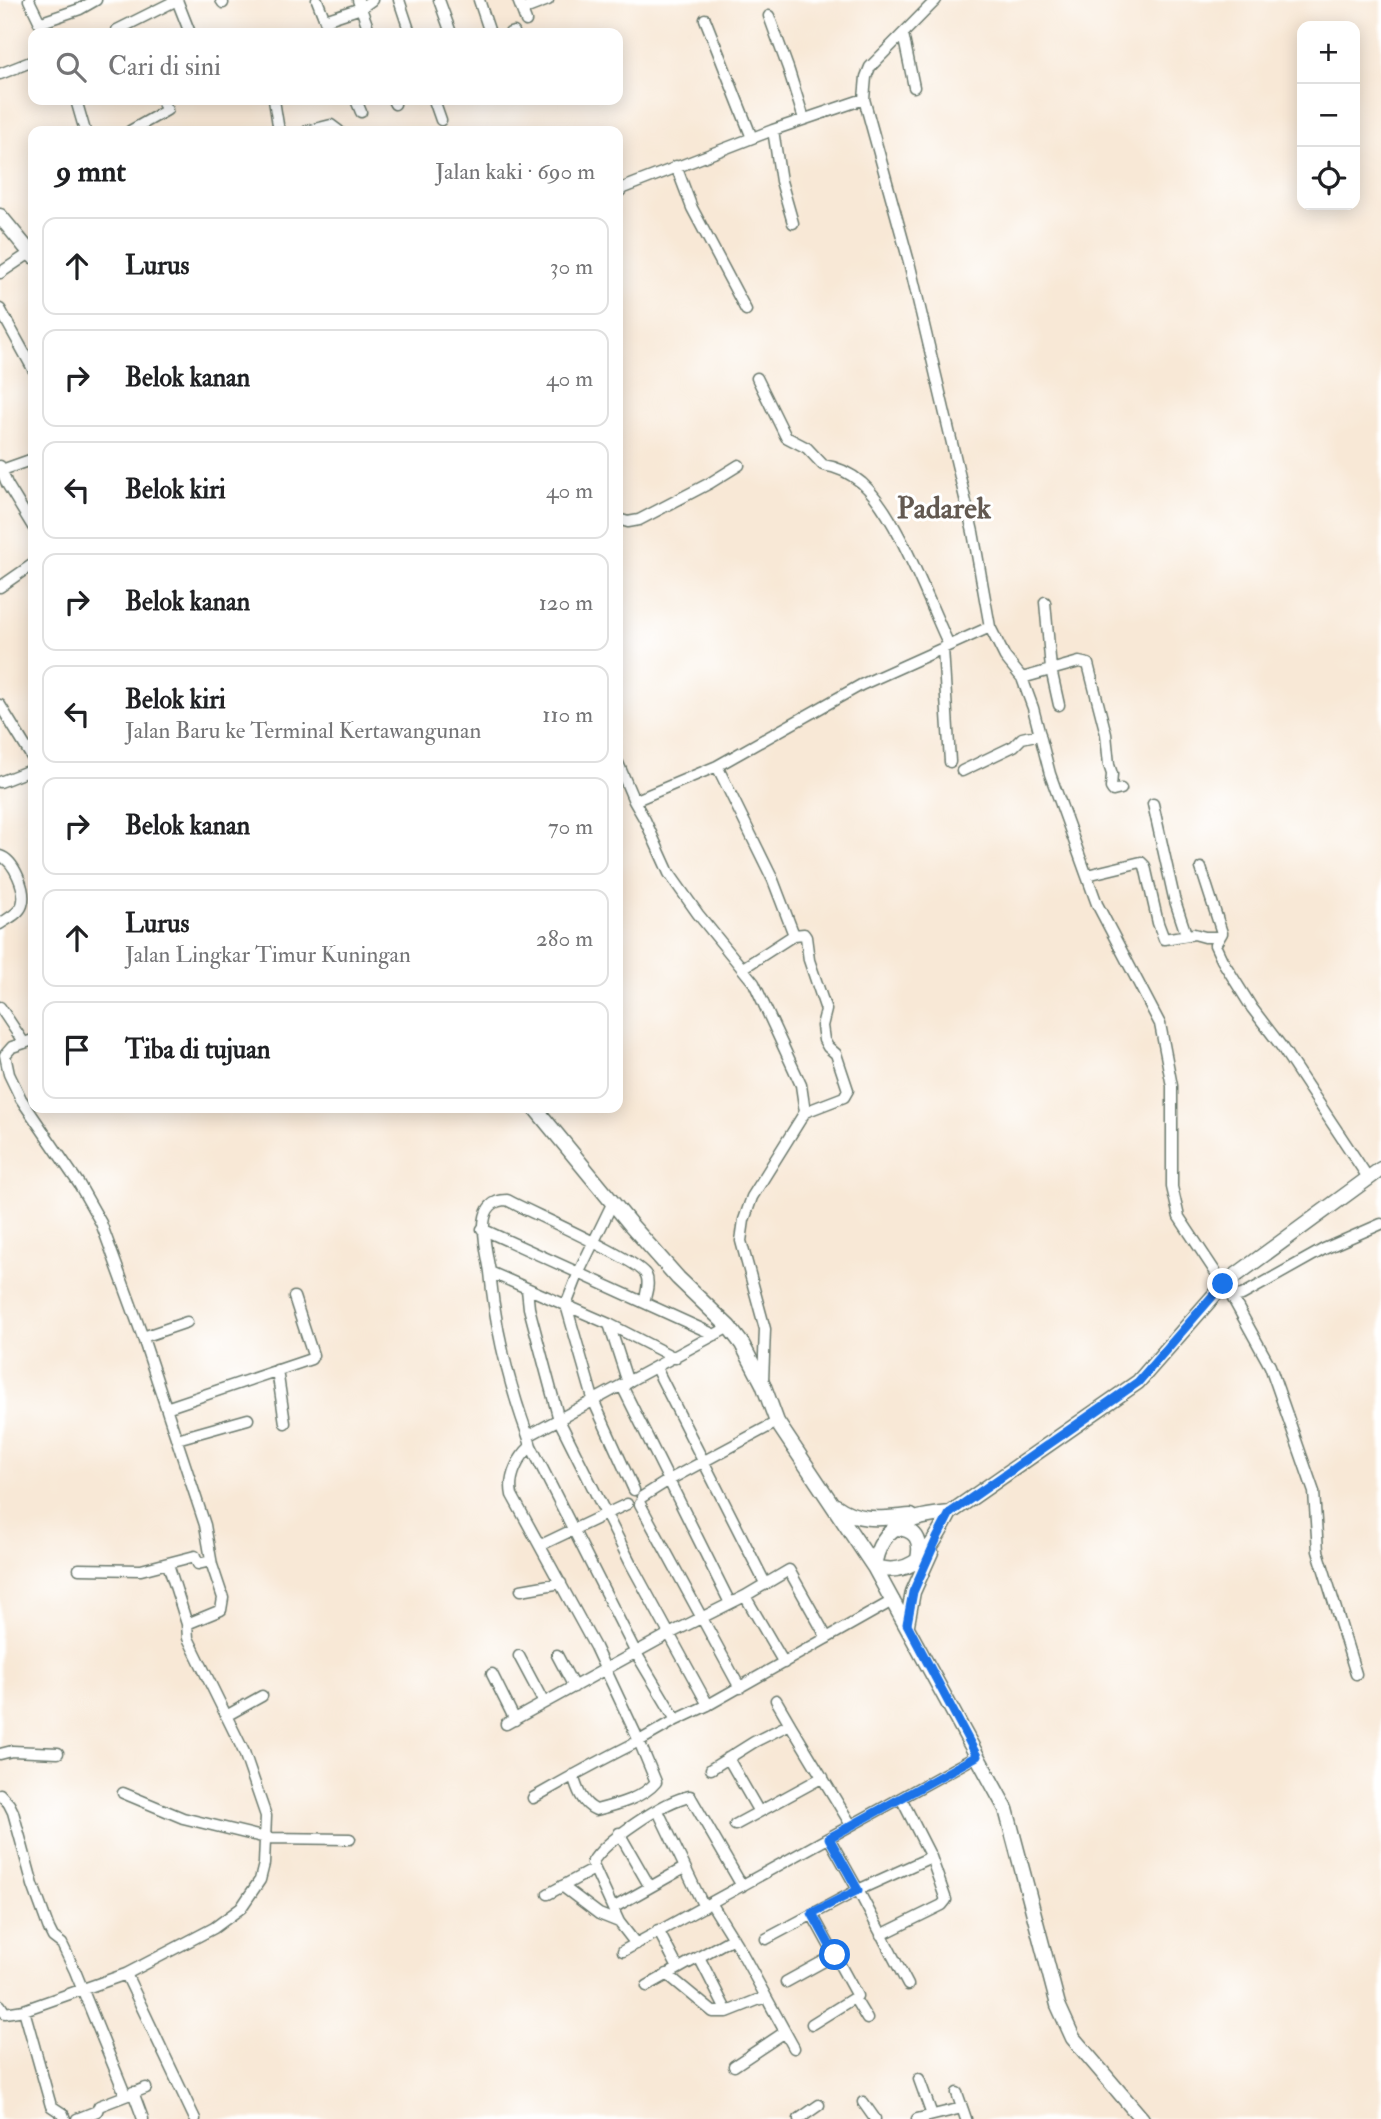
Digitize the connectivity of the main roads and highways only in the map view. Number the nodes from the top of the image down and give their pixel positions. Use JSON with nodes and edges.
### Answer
{"nodes":[{"id":1,"x":0,"y":216,"type":"edge"},
{"id":2,"x":28,"y":248,"type":"edge"},
{"id":3,"x":539,"y":1113,"type":"edge"},
{"id":4,"x":1381,"y":1169,"type":"edge"},
{"id":5,"x":832,"y":1503,"type":"junction"},
{"id":6,"x":950,"y":1513,"type":"junction"},
{"id":7,"x":922,"y":1516,"type":"junction"},
{"id":8,"x":896,"y":1528,"type":"junction"},
{"id":9,"x":937,"y":1538,"type":"junction"},
{"id":10,"x":918,"y":1559,"type":"junction"},
{"id":11,"x":874,"y":1567,"type":"junction"},
{"id":12,"x":907,"y":1624,"type":"junction"},
{"id":13,"x":1143,"y":2119,"type":"edge"}],
"edges":[{"from":1,"to":2,"type":"main road"},
{"from":3,"to":5,"type":"main road"},
{"from":4,"to":6,"type":"main road"},
{"from":5,"to":7,"type":"main road"},
{"from":5,"to":11,"type":"main road"},
{"from":6,"to":7,"type":"main road"},
{"from":6,"to":9,"type":"main road"},
{"from":7,"to":8,"type":"main road"},
{"from":8,"to":10,"type":"main road"},
{"from":8,"to":11,"type":"main road"},
{"from":9,"to":10,"type":"main road"},
{"from":9,"to":12,"type":"main road"},
{"from":10,"to":11,"type":"main road"},
{"from":11,"to":12,"type":"main road"},
{"from":12,"to":13,"type":"main road"}]}
